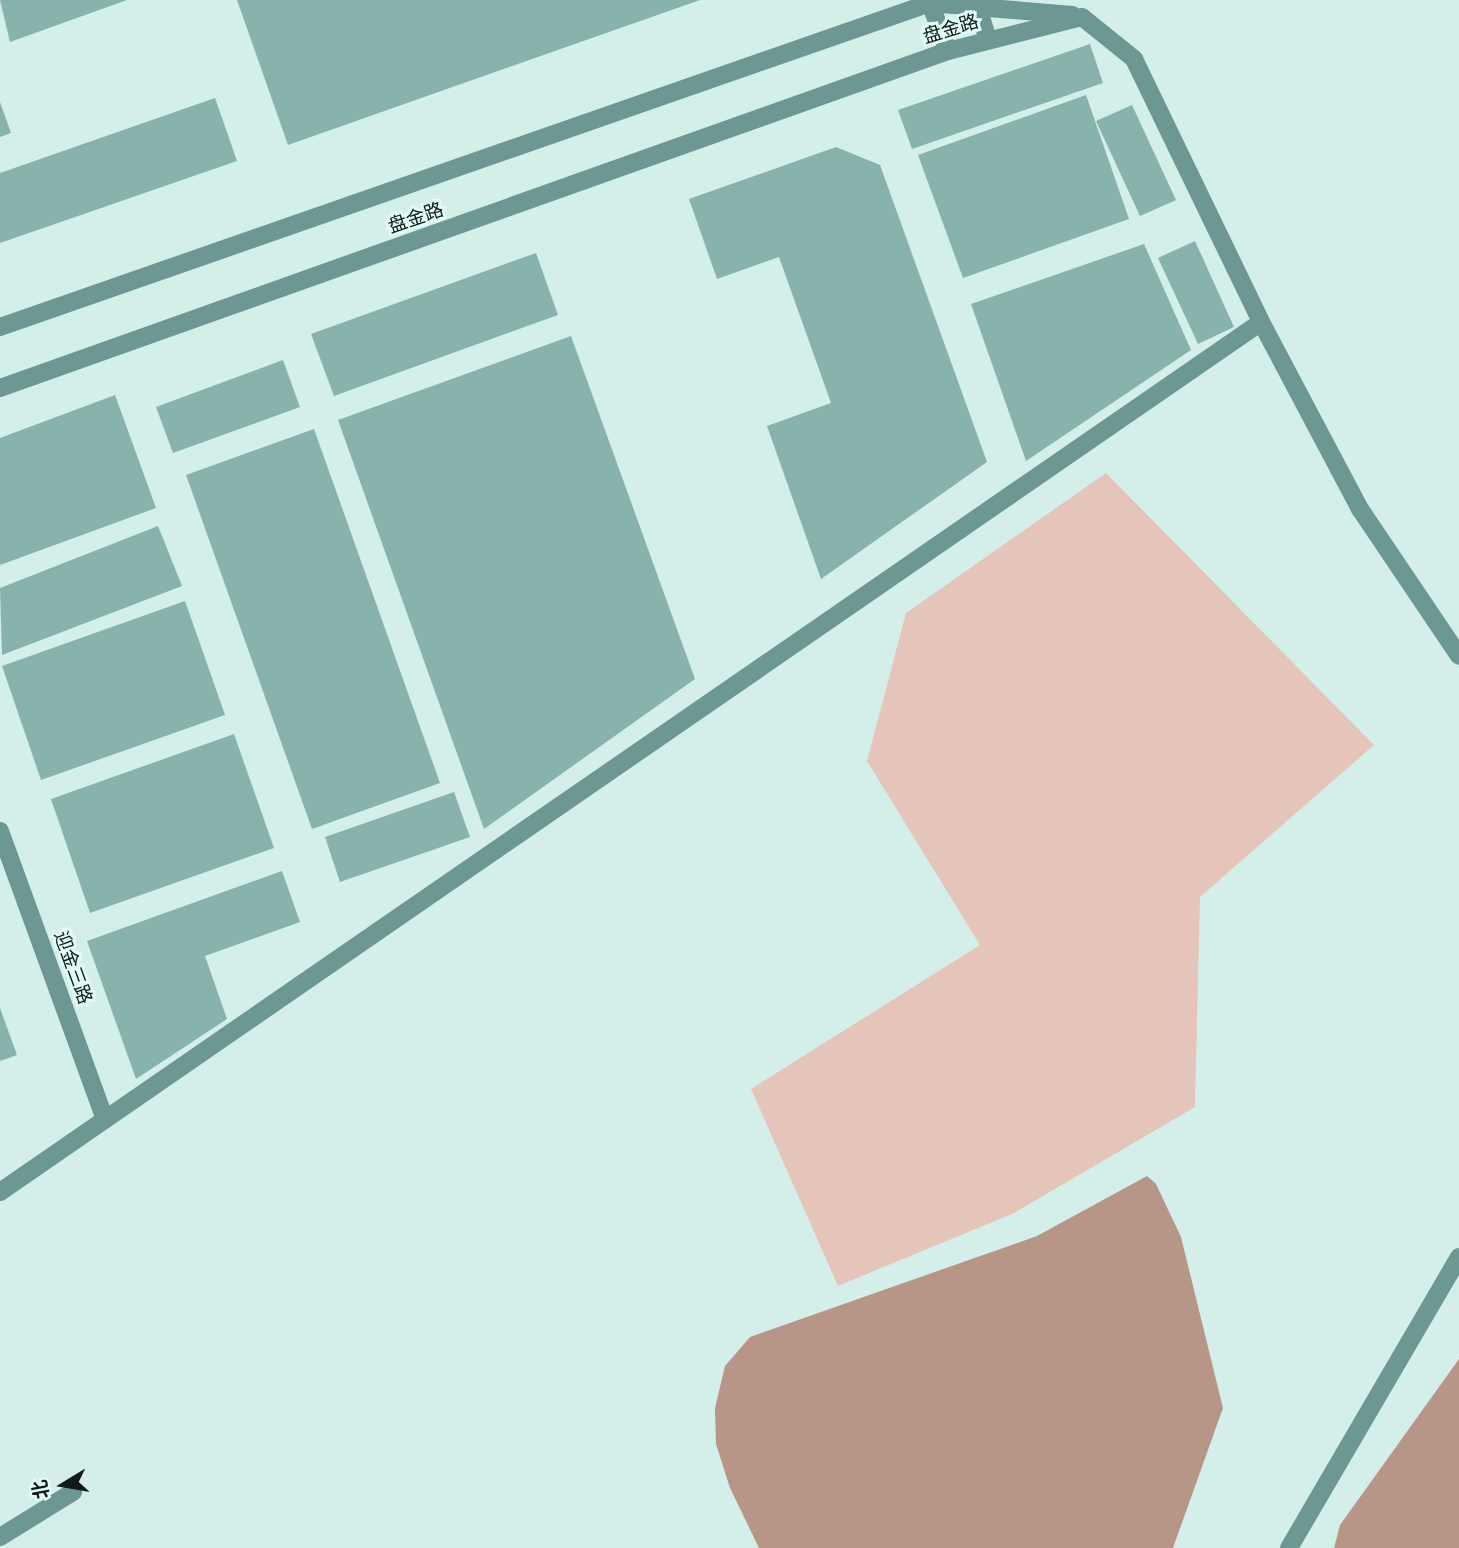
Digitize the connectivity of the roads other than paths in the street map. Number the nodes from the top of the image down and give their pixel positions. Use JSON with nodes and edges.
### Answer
{"nodes":[{"id":1,"x":930,"y":1,"type":"edge"},
{"id":2,"x":977,"y":2,"type":"edge"},
{"id":3,"x":1082,"y":17,"type":"junction"},
{"id":4,"x":988,"y":40,"type":"junction"},
{"id":5,"x":948,"y":51,"type":"junction"},
{"id":6,"x":1261,"y":322,"type":"junction"},
{"id":7,"x":0,"y":327,"type":"edge"},
{"id":8,"x":0,"y":388,"type":"edge"},
{"id":9,"x":1459,"y":656,"type":"edge"},
{"id":10,"x":0,"y":831,"type":"edge"},
{"id":11,"x":105,"y":1120,"type":"junction"},
{"id":12,"x":0,"y":1192,"type":"edge"},
{"id":13,"x":1459,"y":1257,"type":"edge"},
{"id":14,"x":73,"y":1492,"type":"dead end"},
{"id":15,"x":0,"y":1537,"type":"edge"},
{"id":16,"x":1289,"y":1548,"type":"edge"}],
"edges":[{"from":1,"to":2,"type":"street","name":"盘金路"},
{"from":1,"to":5,"type":"street"},
{"from":1,"to":7,"type":"street","name":"盘金路"},
{"from":2,"to":3,"type":"street","name":"盘金路"},
{"from":2,"to":4,"type":"street"},
{"from":3,"to":4,"type":"street","name":"盘金路"},
{"from":3,"to":6,"type":"street"},
{"from":4,"to":5,"type":"street","name":"盘金路"},
{"from":5,"to":8,"type":"street","name":"盘金路"},
{"from":6,"to":9,"type":"street"},
{"from":6,"to":11,"type":"street"},
{"from":10,"to":11,"type":"street","name":"迎金三路"},
{"from":11,"to":12,"type":"street"},
{"from":13,"to":16,"type":"street"},
{"from":14,"to":15,"type":"street"}]}
